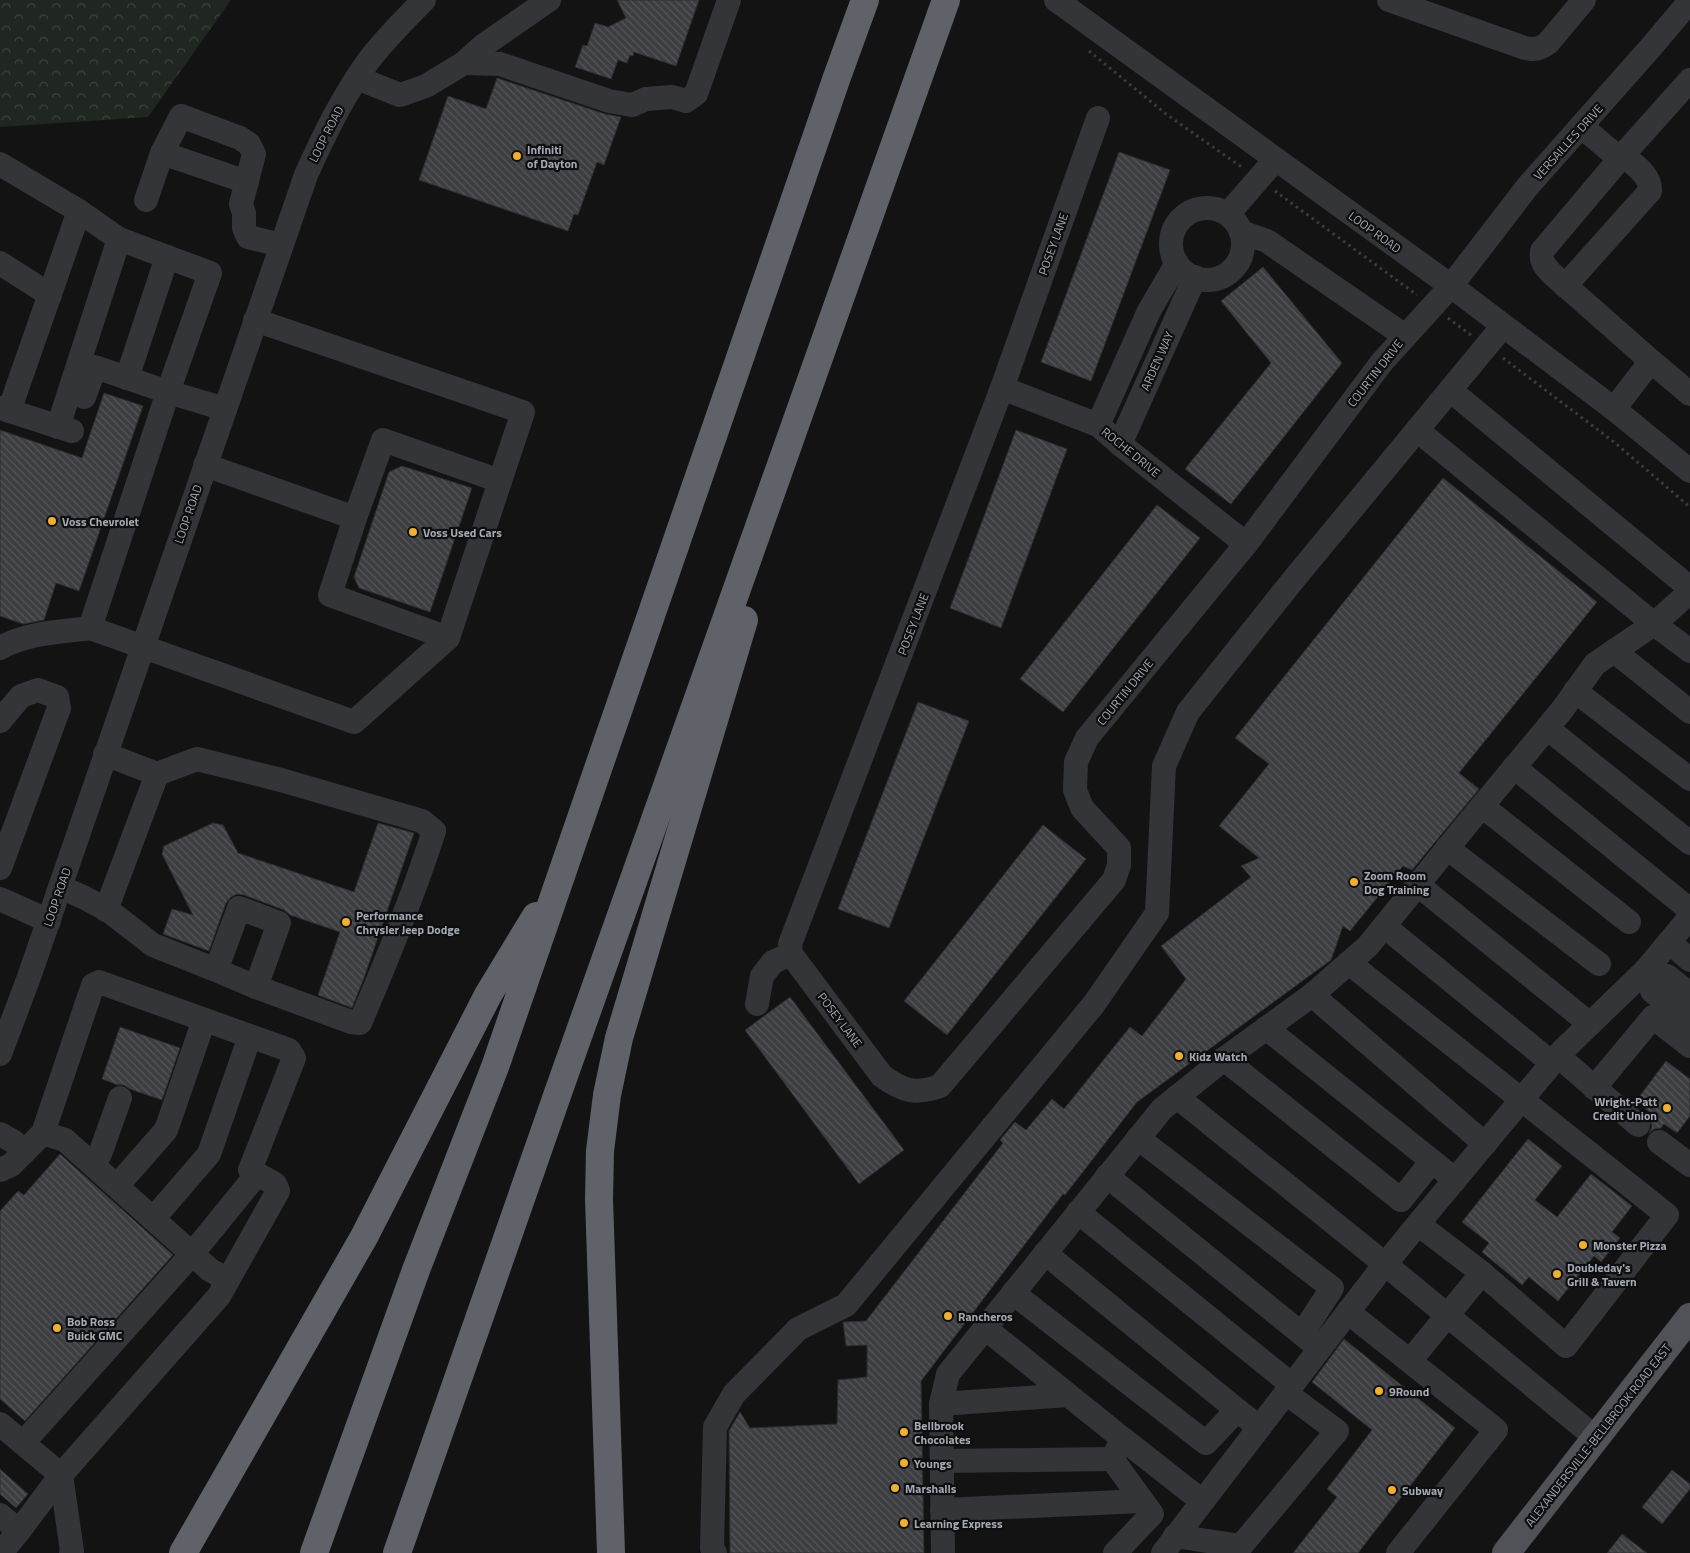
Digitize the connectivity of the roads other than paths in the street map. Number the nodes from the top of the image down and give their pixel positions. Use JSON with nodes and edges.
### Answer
{"nodes":[{"id":1,"x":424,"y":0,"type":"edge"},
{"id":2,"x":549,"y":0,"type":"edge"},
{"id":3,"x":728,"y":0,"type":"edge"},
{"id":4,"x":865,"y":0,"type":"edge"},
{"id":5,"x":946,"y":0,"type":"edge"},
{"id":6,"x":1056,"y":0,"type":"edge"},
{"id":7,"x":1389,"y":0,"type":"edge"},
{"id":8,"x":1584,"y":0,"type":"edge"},
{"id":9,"x":1685,"y":2,"type":"edge"},
{"id":10,"x":1423,"y":6,"type":"edge"},
{"id":11,"x":464,"y":63,"type":"junction"},
{"id":12,"x":357,"y":78,"type":"junction"},
{"id":13,"x":1690,"y":80,"type":"edge"},
{"id":14,"x":1098,"y":118,"type":"dead end"},
{"id":15,"x":1581,"y":126,"type":"junction"},
{"id":16,"x":162,"y":153,"type":"junction"},
{"id":17,"x":1621,"y":157,"type":"junction"},
{"id":18,"x":1275,"y":160,"type":"junction"},
{"id":19,"x":0,"y":164,"type":"edge"},
{"id":20,"x":247,"y":182,"type":"junction"},
{"id":21,"x":146,"y":200,"type":"dead end"},
{"id":22,"x":79,"y":211,"type":"junction"},
{"id":23,"x":1235,"y":223,"type":"junction"},
{"id":24,"x":119,"y":239,"type":"junction"},
{"id":25,"x":281,"y":245,"type":"junction"},
{"id":26,"x":167,"y":257,"type":"junction"},
{"id":27,"x":0,"y":263,"type":"edge"},
{"id":28,"x":1186,"y":270,"type":"junction"},
{"id":29,"x":1451,"y":286,"type":"junction"},
{"id":30,"x":1565,"y":286,"type":"junction"},
{"id":31,"x":843,"y":290,"type":"junction"},
{"id":32,"x":50,"y":295,"type":"junction"},
{"id":33,"x":255,"y":320,"type":"junction"},
{"id":34,"x":1503,"y":326,"type":"junction"},
{"id":35,"x":1405,"y":336,"type":"junction"},
{"id":36,"x":1652,"y":361,"type":"junction"},
{"id":37,"x":127,"y":378,"type":"junction"},
{"id":38,"x":1002,"y":388,"type":"junction"},
{"id":39,"x":1450,"y":390,"type":"junction"},
{"id":40,"x":168,"y":392,"type":"junction"},
{"id":41,"x":1690,"y":394,"type":"edge"},
{"id":42,"x":225,"y":409,"type":"junction"},
{"id":43,"x":1614,"y":409,"type":"junction"},
{"id":44,"x":4,"y":410,"type":"edge"},
{"id":45,"x":1098,"y":425,"type":"junction"},
{"id":46,"x":58,"y":427,"type":"junction"},
{"id":47,"x":1417,"y":430,"type":"junction"},
{"id":48,"x":1120,"y":444,"type":"junction"},
{"id":49,"x":205,"y":465,"type":"junction"},
{"id":50,"x":1690,"y":471,"type":"edge"},
{"id":51,"x":500,"y":481,"type":"junction"},
{"id":52,"x":355,"y":518,"type":"junction"},
{"id":53,"x":1246,"y":544,"type":"junction"},
{"id":54,"x":1690,"y":590,"type":"edge"},
{"id":55,"x":1654,"y":624,"type":"junction"},
{"id":56,"x":90,"y":628,"type":"junction"},
{"id":57,"x":448,"y":638,"type":"junction"},
{"id":58,"x":3,"y":643,"type":"edge"},
{"id":59,"x":142,"y":648,"type":"junction"},
{"id":60,"x":1614,"y":651,"type":"junction"},
{"id":61,"x":1690,"y":651,"type":"edge"},
{"id":62,"x":1576,"y":691,"type":"junction"},
{"id":63,"x":1690,"y":712,"type":"edge"},
{"id":64,"x":0,"y":721,"type":"edge"},
{"id":65,"x":1547,"y":728,"type":"junction"},
{"id":66,"x":105,"y":754,"type":"junction"},
{"id":67,"x":1514,"y":767,"type":"junction"},
{"id":68,"x":157,"y":774,"type":"junction"},
{"id":69,"x":1690,"y":779,"type":"edge"},
{"id":70,"x":1482,"y":806,"type":"junction"},
{"id":71,"x":1690,"y":842,"type":"edge"},
{"id":72,"x":1447,"y":848,"type":"junction"},
{"id":73,"x":0,"y":868,"type":"edge"},
{"id":74,"x":563,"y":872,"type":"junction"},
{"id":75,"x":1418,"y":885,"type":"junction"},
{"id":76,"x":60,"y":887,"type":"junction"},
{"id":77,"x":0,"y":899,"type":"edge"},
{"id":78,"x":106,"y":910,"type":"junction"},
{"id":79,"x":1690,"y":910,"type":"edge"},
{"id":80,"x":1690,"y":917,"type":"edge"},
{"id":81,"x":49,"y":920,"type":"junction"},
{"id":82,"x":1630,"y":922,"type":"dead end"},
{"id":83,"x":1384,"y":926,"type":"junction"},
{"id":84,"x":1669,"y":942,"type":"junction"},
{"id":85,"x":791,"y":954,"type":"junction"},
{"id":86,"x":1690,"y":960,"type":"edge"},
{"id":87,"x":1349,"y":963,"type":"junction"},
{"id":88,"x":1599,"y":964,"type":"dead end"},
{"id":89,"x":211,"y":968,"type":"junction"},
{"id":90,"x":1646,"y":970,"type":"junction"},
{"id":91,"x":256,"y":987,"type":"junction"},
{"id":92,"x":1690,"y":994,"type":"edge"},
{"id":93,"x":1312,"y":995,"type":"junction"},
{"id":94,"x":9,"y":1004,"type":"edge"},
{"id":95,"x":757,"y":1004,"type":"dead end"},
{"id":96,"x":204,"y":1020,"type":"junction"},
{"id":97,"x":1690,"y":1021,"type":"edge"},
{"id":98,"x":1590,"y":1024,"type":"junction"},
{"id":99,"x":1266,"y":1028,"type":"junction"},
{"id":100,"x":250,"y":1036,"type":"junction"},
{"id":101,"x":1690,"y":1046,"type":"edge"},
{"id":102,"x":0,"y":1054,"type":"edge"},
{"id":103,"x":1224,"y":1059,"type":"junction"},
{"id":104,"x":1555,"y":1060,"type":"junction"},
{"id":105,"x":1594,"y":1088,"type":"junction"},
{"id":106,"x":911,"y":1091,"type":"joint"},
{"id":107,"x":1177,"y":1096,"type":"junction"},
{"id":108,"x":120,"y":1098,"type":"dead end"},
{"id":109,"x":1521,"y":1100,"type":"junction"},
{"id":110,"x":1638,"y":1126,"type":"dead end"},
{"id":111,"x":43,"y":1133,"type":"junction"},
{"id":112,"x":0,"y":1134,"type":"edge"},
{"id":113,"x":1138,"y":1138,"type":"junction"},
{"id":114,"x":1659,"y":1142,"type":"dead end"},
{"id":115,"x":1485,"y":1144,"type":"junction"},
{"id":116,"x":24,"y":1152,"type":"junction"},
{"id":117,"x":1432,"y":1161,"type":"junction"},
{"id":118,"x":92,"y":1164,"type":"junction"},
{"id":119,"x":1690,"y":1165,"type":"edge"},
{"id":120,"x":0,"y":1170,"type":"edge"},
{"id":121,"x":257,"y":1174,"type":"junction"},
{"id":122,"x":1106,"y":1176,"type":"junction"},
{"id":123,"x":1455,"y":1180,"type":"junction"},
{"id":124,"x":117,"y":1186,"type":"junction"},
{"id":125,"x":1078,"y":1212,"type":"junction"},
{"id":126,"x":152,"y":1218,"type":"junction"},
{"id":127,"x":1418,"y":1224,"type":"junction"},
{"id":128,"x":1045,"y":1253,"type":"junction"},
{"id":129,"x":192,"y":1254,"type":"junction"},
{"id":130,"x":1385,"y":1264,"type":"junction"},
{"id":131,"x":1482,"y":1274,"type":"junction"},
{"id":132,"x":228,"y":1280,"type":"junction"},
{"id":133,"x":1013,"y":1293,"type":"junction"},
{"id":134,"x":1348,"y":1312,"type":"junction"},
{"id":135,"x":1447,"y":1315,"type":"junction"},
{"id":136,"x":1690,"y":1317,"type":"edge"},
{"id":137,"x":985,"y":1328,"type":"junction"},
{"id":138,"x":1311,"y":1341,"type":"junction"},
{"id":139,"x":1410,"y":1361,"type":"junction"},
{"id":140,"x":1289,"y":1389,"type":"junction"},
{"id":141,"x":1068,"y":1395,"type":"junction"},
{"id":142,"x":941,"y":1404,"type":"junction"},
{"id":143,"x":1237,"y":1410,"type":"junction"},
{"id":144,"x":0,"y":1424,"type":"edge"},
{"id":145,"x":1259,"y":1427,"type":"junction"},
{"id":146,"x":1596,"y":1438,"type":"junction"},
{"id":147,"x":22,"y":1443,"type":"junction"},
{"id":148,"x":1117,"y":1449,"type":"junction"},
{"id":149,"x":942,"y":1461,"type":"junction"},
{"id":150,"x":61,"y":1475,"type":"junction"},
{"id":151,"x":1142,"y":1501,"type":"junction"},
{"id":152,"x":1202,"y":1501,"type":"junction"},
{"id":153,"x":942,"y":1510,"type":"junction"},
{"id":154,"x":0,"y":1515,"type":"edge"},
{"id":155,"x":19,"y":1531,"type":"junction"},
{"id":156,"x":1169,"y":1545,"type":"edge"},
{"id":157,"x":1,"y":1553,"type":"edge"},
{"id":158,"x":71,"y":1553,"type":"edge"},
{"id":159,"x":183,"y":1553,"type":"edge"},
{"id":160,"x":314,"y":1553,"type":"edge"},
{"id":161,"x":397,"y":1553,"type":"edge"},
{"id":162,"x":612,"y":1553,"type":"edge"},
{"id":163,"x":715,"y":1553,"type":"edge"},
{"id":164,"x":943,"y":1553,"type":"edge"},
{"id":165,"x":1115,"y":1553,"type":"edge"},
{"id":166,"x":1398,"y":1553,"type":"edge"},
{"id":167,"x":1506,"y":1553,"type":"edge"}],
"edges":[{"from":1,"to":12,"type":"street","name":"LOOP ROAD"},
{"from":2,"to":11,"type":"street"},
{"from":3,"to":11,"type":"street"},
{"from":4,"to":74,"type":"highway"},
{"from":5,"to":31,"type":"highway"},
{"from":6,"to":18,"type":"street","name":"LOOP ROAD"},
{"from":7,"to":10,"type":"street"},
{"from":8,"to":10,"type":"street"},
{"from":9,"to":15,"type":"street","name":"VERSAILLES DRIVE"},
{"from":11,"to":12,"type":"street"},
{"from":12,"to":25,"type":"street","name":"LOOP ROAD"},
{"from":13,"to":17,"type":"street"},
{"from":14,"to":38,"type":"street","name":"POSEY LANE"},
{"from":15,"to":17,"type":"street"},
{"from":15,"to":29,"type":"street","name":"VERSAILLES DRIVE"},
{"from":16,"to":20,"type":"street"},
{"from":16,"to":20,"type":"street"},
{"from":16,"to":21,"type":"street"},
{"from":17,"to":30,"type":"street"},
{"from":17,"to":30,"type":"street"},
{"from":18,"to":23,"type":"street"},
{"from":18,"to":29,"type":"street","name":"LOOP ROAD"},
{"from":19,"to":22,"type":"street"},
{"from":20,"to":25,"type":"street"},
{"from":22,"to":24,"type":"street"},
{"from":22,"to":32,"type":"street"},
{"from":23,"to":28,"type":"street"},
{"from":23,"to":28,"type":"street"},
{"from":23,"to":35,"type":"street"},
{"from":24,"to":26,"type":"street"},
{"from":24,"to":46,"type":"street"},
{"from":25,"to":33,"type":"street","name":"LOOP ROAD"},
{"from":26,"to":37,"type":"street"},
{"from":26,"to":40,"type":"street"},
{"from":27,"to":32,"type":"street"},
{"from":28,"to":45,"type":"street"},
{"from":28,"to":48,"type":"street","name":"ARDEN WAY"},
{"from":29,"to":34,"type":"street","name":"LOOP ROAD"},
{"from":29,"to":35,"type":"street","name":"COURTIN DRIVE"},
{"from":30,"to":36,"type":"street"},
{"from":31,"to":161,"type":"highway"},
{"from":31,"to":162,"type":"highway"},
{"from":32,"to":44,"type":"street"},
{"from":33,"to":42,"type":"street","name":"LOOP ROAD"},
{"from":33,"to":51,"type":"street"},
{"from":34,"to":39,"type":"street"},
{"from":34,"to":43,"type":"street","name":"LOOP ROAD"},
{"from":35,"to":53,"type":"street","name":"COURTIN DRIVE"},
{"from":36,"to":41,"type":"street"},
{"from":36,"to":43,"type":"street"},
{"from":37,"to":40,"type":"street"},
{"from":37,"to":46,"type":"street"},
{"from":38,"to":45,"type":"street","name":"ROCHE DRIVE"},
{"from":38,"to":85,"type":"street","name":"POSEY LANE"},
{"from":39,"to":47,"type":"street"},
{"from":39,"to":54,"type":"street"},
{"from":40,"to":42,"type":"street"},
{"from":40,"to":56,"type":"street"},
{"from":42,"to":49,"type":"street","name":"LOOP ROAD"},
{"from":43,"to":50,"type":"street","name":"LOOP ROAD"},
{"from":44,"to":46,"type":"street"},
{"from":45,"to":48,"type":"street","name":"ROCHE DRIVE"},
{"from":47,"to":55,"type":"street"},
{"from":47,"to":163,"type":"street"},
{"from":48,"to":53,"type":"street","name":"ROCHE DRIVE"},
{"from":49,"to":52,"type":"street"},
{"from":49,"to":59,"type":"street","name":"LOOP ROAD"},
{"from":51,"to":52,"type":"street"},
{"from":51,"to":57,"type":"street"},
{"from":52,"to":57,"type":"street"},
{"from":53,"to":106,"type":"street","name":"COURTIN DRIVE"},
{"from":54,"to":55,"type":"street"},
{"from":55,"to":60,"type":"street"},
{"from":55,"to":61,"type":"street"},
{"from":56,"to":58,"type":"street"},
{"from":56,"to":59,"type":"street"},
{"from":57,"to":59,"type":"street"},
{"from":59,"to":66,"type":"street","name":"LOOP ROAD"},
{"from":60,"to":62,"type":"street"},
{"from":60,"to":63,"type":"street"},
{"from":62,"to":65,"type":"street"},
{"from":62,"to":69,"type":"street"},
{"from":64,"to":73,"type":"street"},
{"from":65,"to":67,"type":"street"},
{"from":65,"to":71,"type":"street"},
{"from":66,"to":68,"type":"street"},
{"from":66,"to":76,"type":"street","name":"LOOP ROAD"},
{"from":67,"to":70,"type":"street"},
{"from":67,"to":79,"type":"street"},
{"from":68,"to":78,"type":"street"},
{"from":68,"to":91,"type":"street"},
{"from":70,"to":72,"type":"street"},
{"from":70,"to":82,"type":"street"},
{"from":72,"to":75,"type":"street"},
{"from":72,"to":88,"type":"street"},
{"from":74,"to":159,"type":"highway"},
{"from":74,"to":160,"type":"highway"},
{"from":75,"to":83,"type":"street"},
{"from":75,"to":98,"type":"street"},
{"from":76,"to":78,"type":"street"},
{"from":76,"to":81,"type":"street","name":"LOOP ROAD"},
{"from":77,"to":81,"type":"street"},
{"from":78,"to":89,"type":"street"},
{"from":80,"to":84,"type":"street"},
{"from":81,"to":94,"type":"street","name":"LOOP ROAD"},
{"from":83,"to":87,"type":"street"},
{"from":83,"to":104,"type":"street"},
{"from":84,"to":86,"type":"street"},
{"from":84,"to":90,"type":"street"},
{"from":85,"to":95,"type":"street"},
{"from":85,"to":106,"type":"street","name":"POSEY LANE"},
{"from":87,"to":93,"type":"street"},
{"from":87,"to":109,"type":"street"},
{"from":89,"to":91,"type":"street"},
{"from":89,"to":91,"type":"street"},
{"from":90,"to":92,"type":"street"},
{"from":90,"to":97,"type":"street"},
{"from":90,"to":98,"type":"street"},
{"from":93,"to":99,"type":"street"},
{"from":93,"to":115,"type":"street"},
{"from":94,"to":102,"type":"street","name":"LOOP ROAD"},
{"from":96,"to":100,"type":"street"},
{"from":96,"to":111,"type":"street"},
{"from":96,"to":124,"type":"street"},
{"from":98,"to":104,"type":"street"},
{"from":99,"to":103,"type":"street"},
{"from":99,"to":117,"type":"street"},
{"from":100,"to":121,"type":"street"},
{"from":100,"to":126,"type":"street"},
{"from":101,"to":105,"type":"street"},
{"from":103,"to":107,"type":"street"},
{"from":103,"to":117,"type":"street"},
{"from":104,"to":105,"type":"street"},
{"from":104,"to":109,"type":"street"},
{"from":105,"to":110,"type":"street"},
{"from":107,"to":113,"type":"street"},
{"from":107,"to":130,"type":"street"},
{"from":108,"to":118,"type":"street"},
{"from":109,"to":115,"type":"street"},
{"from":109,"to":131,"type":"street"},
{"from":111,"to":116,"type":"street"},
{"from":111,"to":118,"type":"street"},
{"from":112,"to":116,"type":"street"},
{"from":113,"to":122,"type":"street"},
{"from":113,"to":138,"type":"street"},
{"from":114,"to":119,"type":"street"},
{"from":115,"to":123,"type":"street"},
{"from":116,"to":120,"type":"street"},
{"from":117,"to":123,"type":"street"},
{"from":118,"to":124,"type":"street"},
{"from":121,"to":129,"type":"street"},
{"from":121,"to":132,"type":"street"},
{"from":122,"to":125,"type":"street"},
{"from":122,"to":138,"type":"street"},
{"from":123,"to":127,"type":"street"},
{"from":124,"to":126,"type":"street"},
{"from":125,"to":128,"type":"street"},
{"from":125,"to":140,"type":"street"},
{"from":126,"to":129,"type":"street"},
{"from":127,"to":130,"type":"street"},
{"from":127,"to":131,"type":"street"},
{"from":128,"to":133,"type":"street"},
{"from":128,"to":143,"type":"street"},
{"from":129,"to":132,"type":"street"},
{"from":129,"to":147,"type":"street"},
{"from":130,"to":134,"type":"street"},
{"from":130,"to":135,"type":"street"},
{"from":131,"to":135,"type":"street"},
{"from":132,"to":150,"type":"street"},
{"from":133,"to":137,"type":"street"},
{"from":133,"to":143,"type":"street"},
{"from":134,"to":138,"type":"street"},
{"from":134,"to":139,"type":"street"},
{"from":135,"to":139,"type":"street"},
{"from":135,"to":146,"type":"street"},
{"from":136,"to":146,"type":"main road","name":"ALEXANDERSVILLE-BELLBROOK ROAD EAST"},
{"from":137,"to":141,"type":"street"},
{"from":137,"to":142,"type":"street"},
{"from":138,"to":140,"type":"street"},
{"from":139,"to":166,"type":"street"},
{"from":140,"to":145,"type":"street"},
{"from":140,"to":156,"type":"street"},
{"from":141,"to":142,"type":"street"},
{"from":141,"to":148,"type":"street"},
{"from":142,"to":149,"type":"street"},
{"from":143,"to":145,"type":"street"},
{"from":144,"to":147,"type":"street"},
{"from":145,"to":152,"type":"street"},
{"from":146,"to":167,"type":"main road","name":"ALEXANDERSVILLE-BELLBROOK ROAD EAST"},
{"from":147,"to":150,"type":"street"},
{"from":148,"to":149,"type":"street"},
{"from":148,"to":151,"type":"street"},
{"from":148,"to":152,"type":"street"},
{"from":149,"to":153,"type":"street"},
{"from":150,"to":155,"type":"street"},
{"from":150,"to":158,"type":"street"},
{"from":151,"to":153,"type":"street"},
{"from":151,"to":165,"type":"street"},
{"from":152,"to":156,"type":"street"},
{"from":153,"to":164,"type":"street"},
{"from":154,"to":155,"type":"street"},
{"from":155,"to":157,"type":"street"}]}
